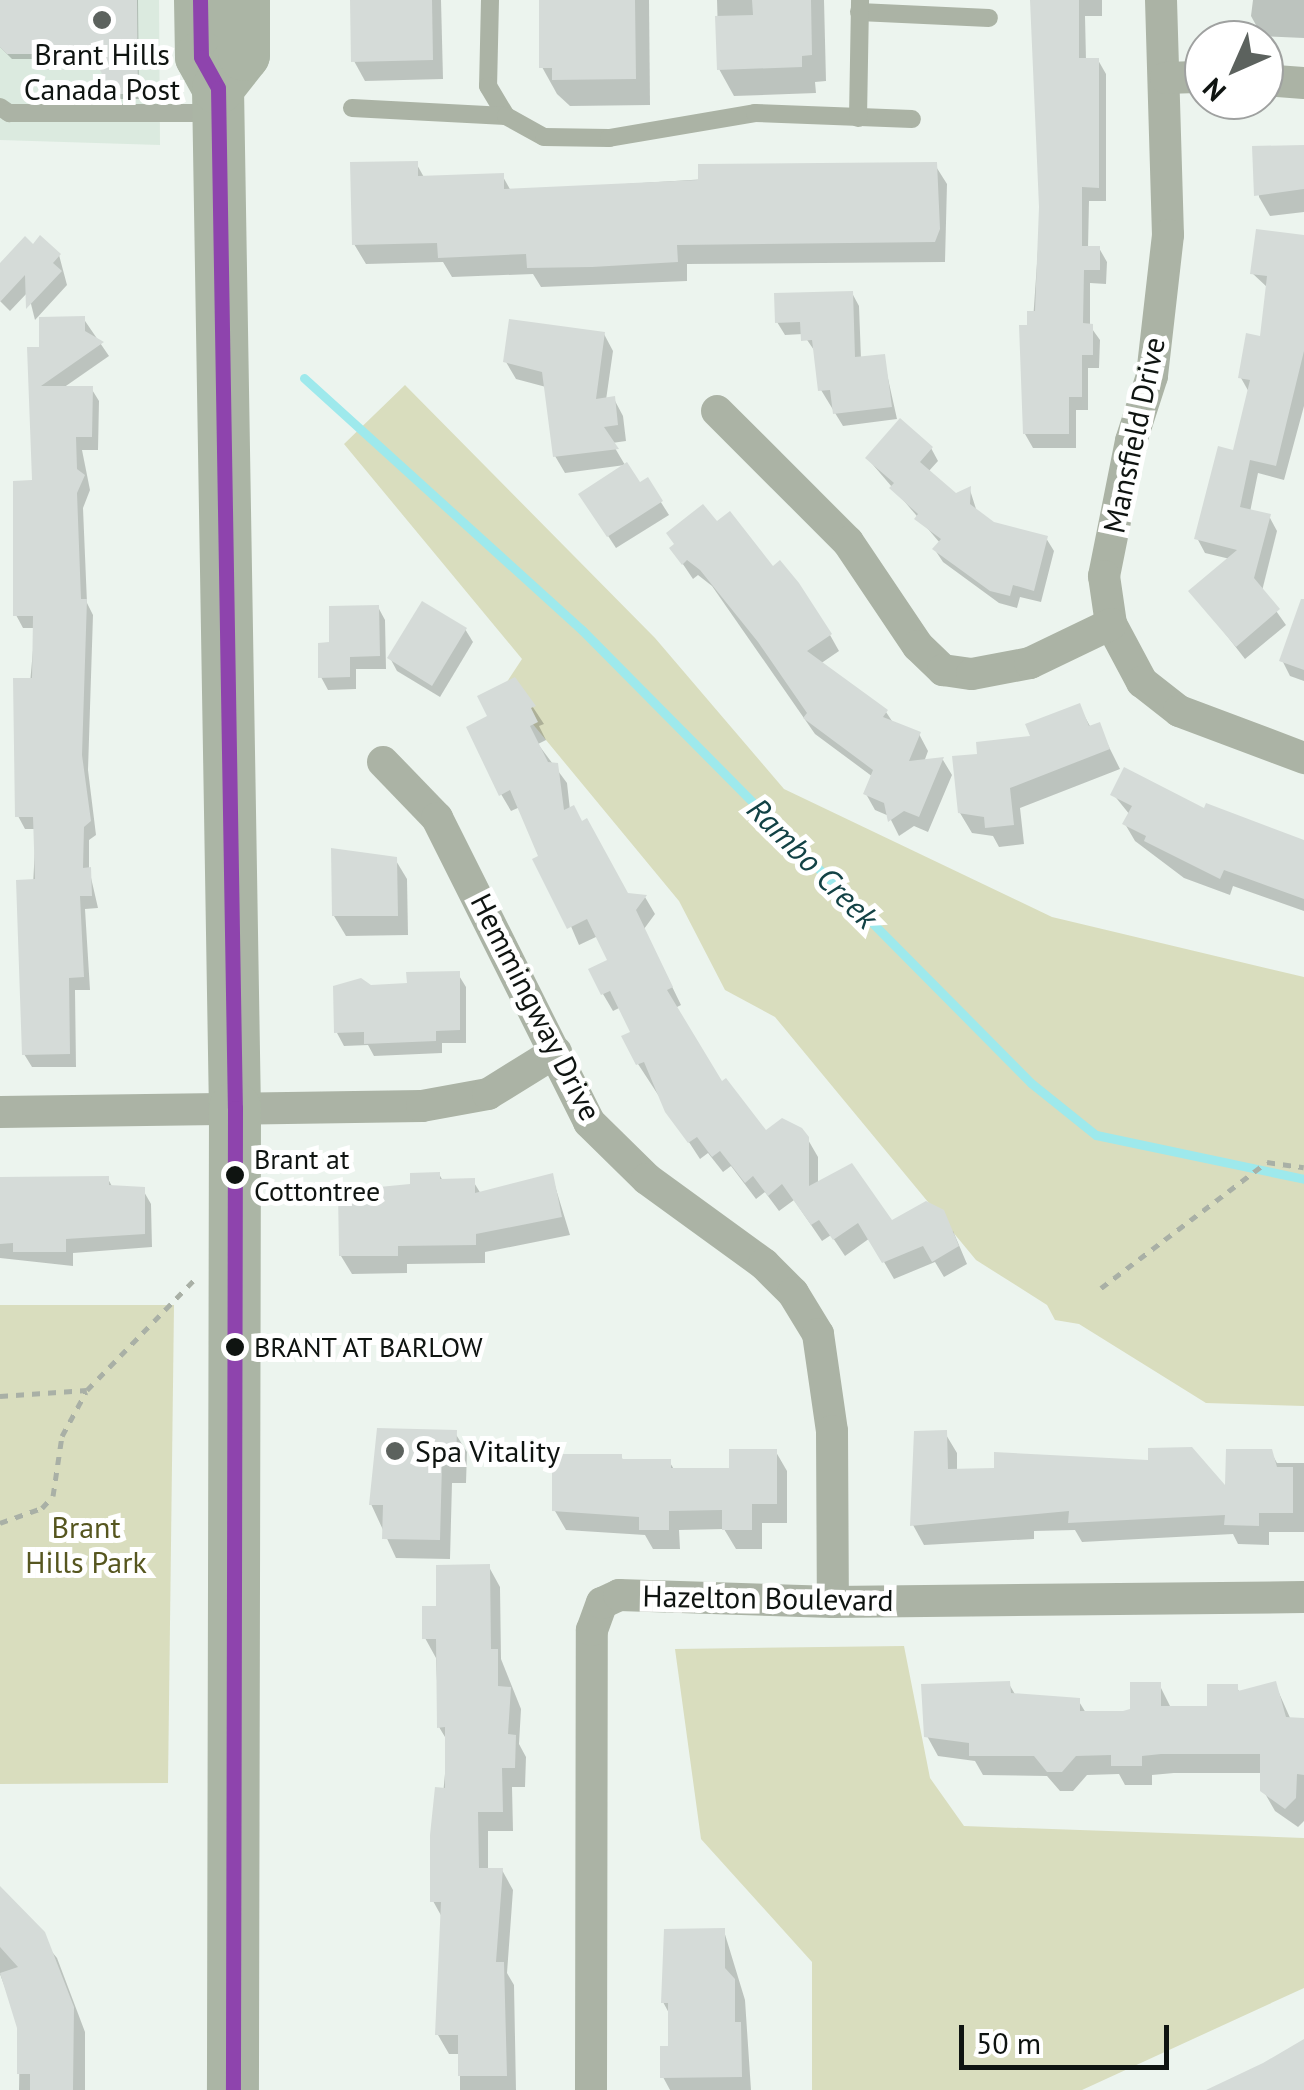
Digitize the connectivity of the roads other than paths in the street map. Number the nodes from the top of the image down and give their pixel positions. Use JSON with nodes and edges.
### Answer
{"nodes":[{"id":1,"x":200,"y":0,"type":"edge"},
{"id":2,"x":244,"y":0,"type":"edge"},
{"id":3,"x":490,"y":0,"type":"edge"},
{"id":4,"x":1161,"y":0,"type":"edge"},
{"id":5,"x":860,"y":6,"type":"edge"},
{"id":6,"x":989,"y":18,"type":"dead end"},
{"id":7,"x":1166,"y":78,"type":"junction"},
{"id":8,"x":1184,"y":78,"type":"edge"},
{"id":9,"x":218,"y":100,"type":"junction"},
{"id":10,"x":0,"y":107,"type":"edge"},
{"id":11,"x":352,"y":108,"type":"dead end"},
{"id":12,"x":506,"y":116,"type":"junction"},
{"id":13,"x":858,"y":118,"type":"junction"},
{"id":14,"x":912,"y":118,"type":"dead end"},
{"id":15,"x":717,"y":410,"type":"dead end"},
{"id":16,"x":1111,"y":624,"type":"junction"},
{"id":17,"x":1304,"y":758,"type":"edge"},
{"id":18,"x":382,"y":762,"type":"dead end"},
{"id":19,"x":556,"y":1052,"type":"junction"},
{"id":20,"x":235,"y":1108,"type":"junction"},
{"id":21,"x":0,"y":1112,"type":"edge"},
{"id":22,"x":1304,"y":1597,"type":"edge"},
{"id":23,"x":833,"y":1602,"type":"junction"},
{"id":24,"x":233,"y":2090,"type":"edge"},
{"id":25,"x":591,"y":2090,"type":"edge"}],
"edges":[{"from":1,"to":9,"type":"main road"},
{"from":2,"to":9,"type":"main road"},
{"from":3,"to":12,"type":"lane"},
{"from":4,"to":7,"type":"street","name":"Mansfield Drive"},
{"from":5,"to":6,"type":"lane"},
{"from":5,"to":13,"type":"lane"},
{"from":7,"to":8,"type":"street"},
{"from":7,"to":16,"type":"street","name":"Mansfield Drive"},
{"from":9,"to":10,"type":"lane"},
{"from":9,"to":20,"type":"main road"},
{"from":11,"to":12,"type":"lane"},
{"from":12,"to":13,"type":"lane"},
{"from":13,"to":14,"type":"lane"},
{"from":15,"to":16,"type":"street"},
{"from":16,"to":17,"type":"street","name":"Mansfield Drive"},
{"from":18,"to":19,"type":"street","name":"Hemmingway Drive"},
{"from":19,"to":20,"type":"street"},
{"from":19,"to":23,"type":"street","name":"Hemmingway Drive"},
{"from":20,"to":21,"type":"street"},
{"from":20,"to":24,"type":"main road"},
{"from":22,"to":23,"type":"street","name":"Hazelton Boulevard"},
{"from":23,"to":25,"type":"street","name":"Hazelton Boulevard"}]}
